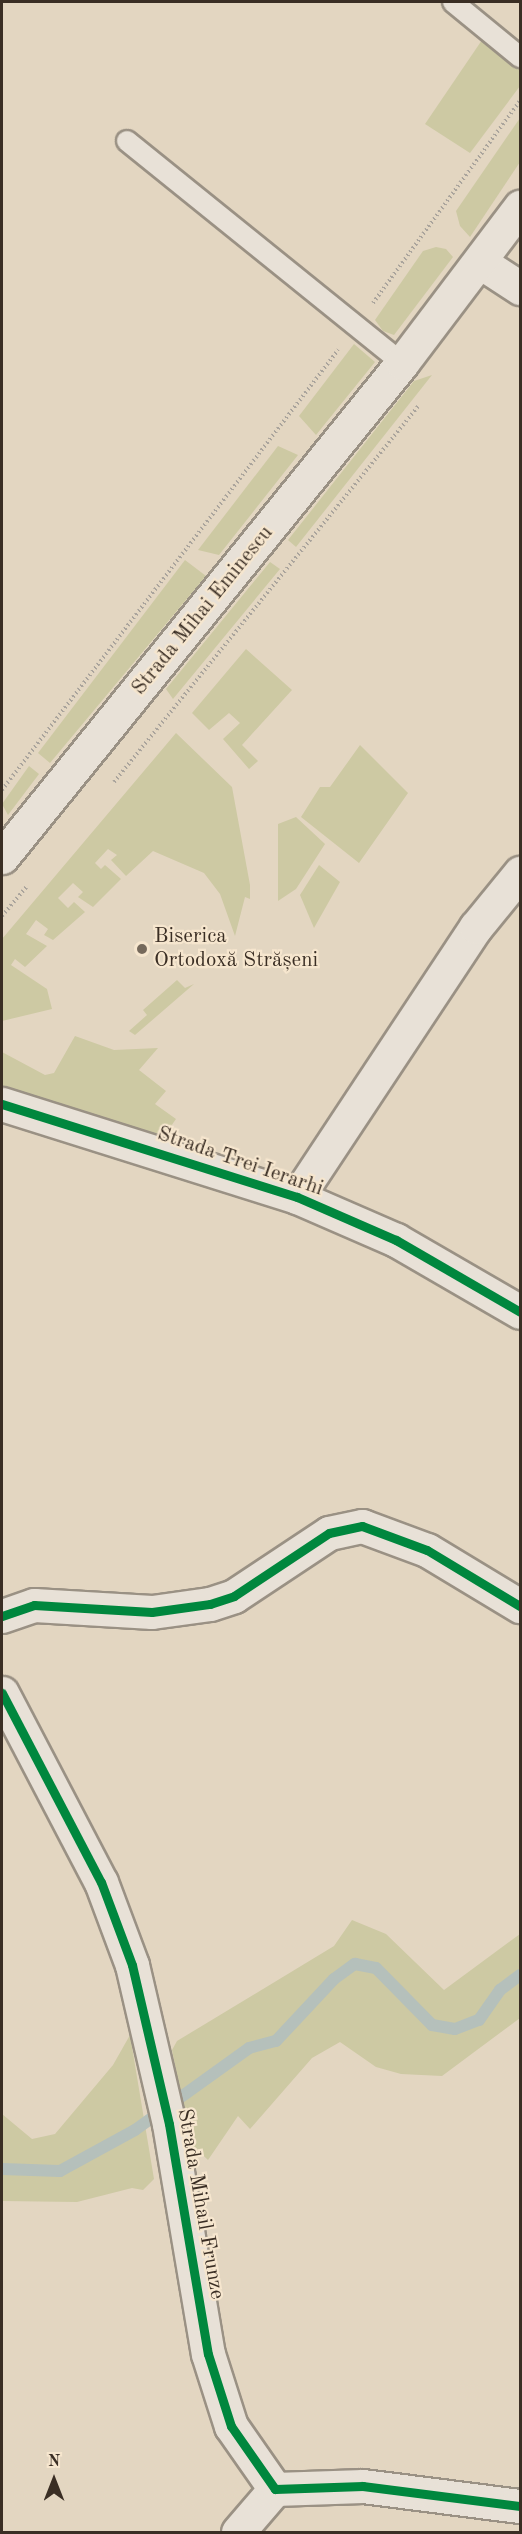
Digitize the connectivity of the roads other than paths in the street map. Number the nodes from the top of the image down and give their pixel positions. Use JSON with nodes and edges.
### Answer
{"nodes":[{"id":1,"x":453,"y":2,"type":"edge"},
{"id":2,"x":520,"y":57,"type":"edge"},
{"id":3,"x":127,"y":141,"type":"dead end"},
{"id":4,"x":520,"y":207,"type":"edge"},
{"id":5,"x":480,"y":262,"type":"junction"},
{"id":6,"x":520,"y":288,"type":"edge"},
{"id":7,"x":402,"y":363,"type":"junction"},
{"id":8,"x":2,"y":857,"type":"edge"},
{"id":9,"x":520,"y":873,"type":"edge"},
{"id":10,"x":2,"y":1104,"type":"edge"},
{"id":11,"x":297,"y":1197,"type":"junction"},
{"id":12,"x":520,"y":1312,"type":"edge"},
{"id":13,"x":520,"y":1606,"type":"edge"},
{"id":14,"x":2,"y":1616,"type":"edge"},
{"id":15,"x":2,"y":1693,"type":"edge"},
{"id":16,"x":275,"y":2489,"type":"junction"},
{"id":17,"x":520,"y":2506,"type":"edge"},
{"id":18,"x":238,"y":2532,"type":"edge"}],
"edges":[{"from":1,"to":2,"type":"lane"},
{"from":3,"to":7,"type":"lane"},
{"from":4,"to":5,"type":"street","name":"Strada Mihai Eminescu"},
{"from":5,"to":6,"type":"street"},
{"from":5,"to":7,"type":"street","name":"Strada Mihai Eminescu"},
{"from":7,"to":8,"type":"street","name":"Strada Mihai Eminescu"},
{"from":9,"to":11,"type":"street","name":"Strada Trei Ierarhi"},
{"from":10,"to":11,"type":"street","name":"Strada Trei Ierarhi"},
{"from":11,"to":12,"type":"street","name":"Strada Trei Ierarhi"},
{"from":13,"to":14,"type":"street"},
{"from":15,"to":16,"type":"street","name":"Strada Mihail Frunze"},
{"from":16,"to":17,"type":"street"},
{"from":16,"to":18,"type":"street"}]}
